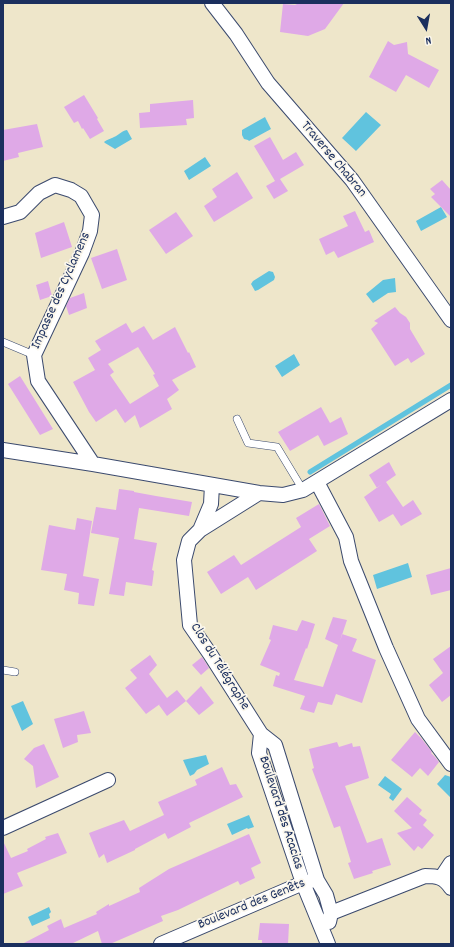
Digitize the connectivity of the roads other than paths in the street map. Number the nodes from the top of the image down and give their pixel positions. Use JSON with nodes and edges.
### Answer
{"nodes":[{"id":1,"x":212,"y":3,"type":"edge"},
{"id":2,"x":3,"y":217,"type":"edge"},
{"id":3,"x":451,"y":320,"type":"edge"},
{"id":4,"x":3,"y":342,"type":"edge"},
{"id":5,"x":34,"y":355,"type":"junction"},
{"id":6,"x":451,"y":400,"type":"edge"},
{"id":7,"x":238,"y":419,"type":"dead end"},
{"id":8,"x":3,"y":450,"type":"edge"},
{"id":9,"x":93,"y":464,"type":"junction"},
{"id":10,"x":317,"y":482,"type":"junction"},
{"id":11,"x":212,"y":485,"type":"junction"},
{"id":12,"x":303,"y":490,"type":"junction"},
{"id":13,"x":259,"y":493,"type":"junction"},
{"id":14,"x":200,"y":530,"type":"junction"},
{"id":15,"x":3,"y":670,"type":"edge"},
{"id":16,"x":14,"y":672,"type":"dead end"},
{"id":17,"x":261,"y":734,"type":"junction"},
{"id":18,"x":451,"y":764,"type":"edge"},
{"id":19,"x":108,"y":780,"type":"dead end"},
{"id":20,"x":3,"y":828,"type":"edge"},
{"id":21,"x":451,"y":862,"type":"edge"},
{"id":22,"x":317,"y":880,"type":"junction"},
{"id":23,"x":303,"y":883,"type":"junction"},
{"id":24,"x":446,"y":883,"type":"edge"},
{"id":25,"x":330,"y":913,"type":"junction"},
{"id":26,"x":327,"y":941,"type":"edge"},
{"id":27,"x":161,"y":944,"type":"edge"}],
"edges":[{"from":1,"to":3,"type":"street","name":"Traverse Chabran"},
{"from":2,"to":5,"type":"street","name":"Impasse des Cyclamens"},
{"from":4,"to":5,"type":"lane"},
{"from":5,"to":9,"type":"street","name":"Impasse des Cyclamens"},
{"from":6,"to":10,"type":"street"},
{"from":7,"to":12,"type":"lane"},
{"from":8,"to":9,"type":"street"},
{"from":9,"to":11,"type":"street"},
{"from":10,"to":12,"type":"street"},
{"from":10,"to":18,"type":"street"},
{"from":11,"to":13,"type":"street"},
{"from":11,"to":14,"type":"street","name":"Clos du Télégraphe"},
{"from":12,"to":13,"type":"street"},
{"from":13,"to":14,"type":"street","name":"Clos du Télégraphe"},
{"from":14,"to":17,"type":"street","name":"Clos du Télégraphe"},
{"from":15,"to":16,"type":"lane"},
{"from":17,"to":22,"type":"street","name":"Boulevard des Acacias"},
{"from":17,"to":23,"type":"street","name":"Boulevard des Acacias"},
{"from":19,"to":20,"type":"street"},
{"from":21,"to":24,"type":"street"},
{"from":22,"to":23,"type":"street","name":"Boulevard des Genêts"},
{"from":22,"to":25,"type":"street","name":"Boulevard des Acacias"},
{"from":23,"to":26,"type":"street","name":"Boulevard des Acacias"},
{"from":23,"to":27,"type":"street","name":"Boulevard des Genêts"},
{"from":24,"to":25,"type":"street"},
{"from":25,"to":26,"type":"street","name":"Boulevard des Acacias"}]}
